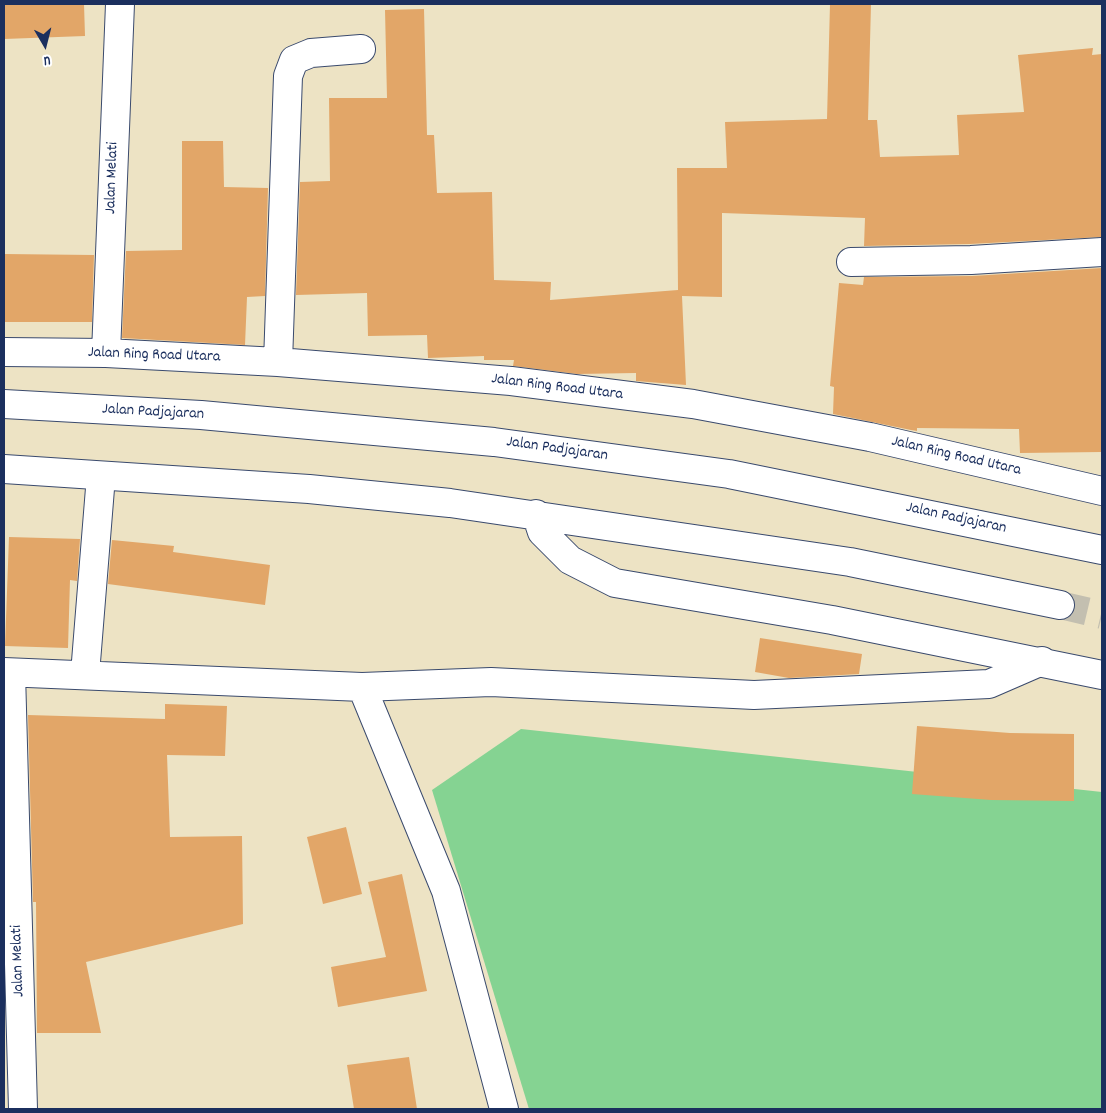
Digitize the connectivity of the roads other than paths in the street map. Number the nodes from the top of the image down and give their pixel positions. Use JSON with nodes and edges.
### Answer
{"nodes":[{"id":1,"x":120,"y":4,"type":"edge"},
{"id":2,"x":361,"y":49,"type":"dead end"},
{"id":3,"x":1102,"y":252,"type":"edge"},
{"id":4,"x":851,"y":262,"type":"dead end"},
{"id":5,"x":4,"y":352,"type":"edge"},
{"id":6,"x":106,"y":353,"type":"junction"},
{"id":7,"x":278,"y":362,"type":"junction"},
{"id":8,"x":4,"y":404,"type":"edge"},
{"id":9,"x":4,"y":469,"type":"edge"},
{"id":10,"x":101,"y":476,"type":"junction"},
{"id":11,"x":1102,"y":491,"type":"edge"},
{"id":12,"x":536,"y":514,"type":"junction"},
{"id":13,"x":1102,"y":550,"type":"edge"},
{"id":14,"x":1060,"y":605,"type":"tunnel mouth"},
{"id":15,"x":1042,"y":661,"type":"junction"},
{"id":16,"x":8,"y":672,"type":"edge"},
{"id":17,"x":85,"y":674,"type":"junction"},
{"id":18,"x":1102,"y":675,"type":"edge"},
{"id":19,"x":362,"y":687,"type":"junction"},
{"id":20,"x":12,"y":1021,"type":"edge"},
{"id":21,"x":23,"y":1109,"type":"edge"},
{"id":22,"x":504,"y":1109,"type":"edge"}],
"edges":[{"from":1,"to":6,"type":"main road","name":"Jalan Melati"},
{"from":2,"to":7,"type":"main road"},
{"from":3,"to":4,"type":"main road"},
{"from":5,"to":6,"type":"main road","name":"Jalan Ring Road Utara"},
{"from":6,"to":7,"type":"main road","name":"Jalan Ring Road Utara"},
{"from":7,"to":11,"type":"main road","name":"Jalan Ring Road Utara"},
{"from":8,"to":13,"type":"main road","name":"Jalan Padjajaran"},
{"from":9,"to":10,"type":"main road"},
{"from":10,"to":12,"type":"main road"},
{"from":10,"to":17,"type":"main road"},
{"from":12,"to":14,"type":"main road"},
{"from":12,"to":15,"type":"main road"},
{"from":15,"to":18,"type":"main road"},
{"from":15,"to":19,"type":"main road"},
{"from":16,"to":17,"type":"main road"},
{"from":16,"to":20,"type":"main road","name":"Jalan Melati"},
{"from":17,"to":19,"type":"main road"},
{"from":19,"to":22,"type":"main road"},
{"from":20,"to":21,"type":"main road","name":"Jalan Melati"}]}
